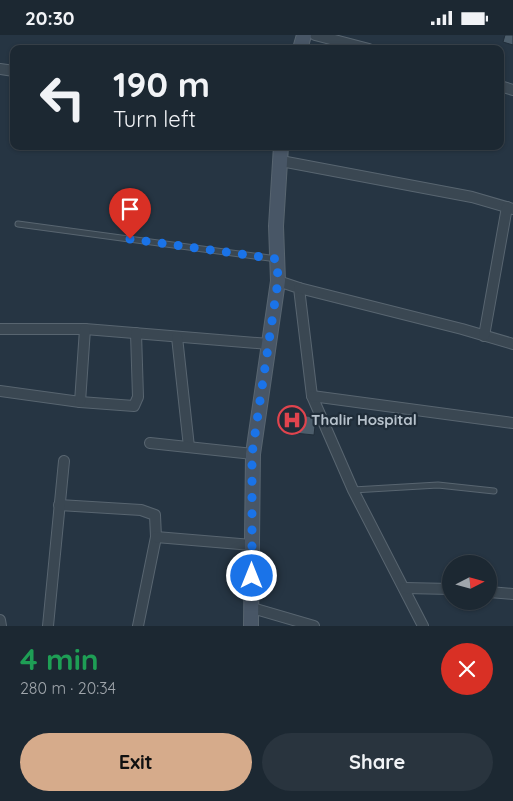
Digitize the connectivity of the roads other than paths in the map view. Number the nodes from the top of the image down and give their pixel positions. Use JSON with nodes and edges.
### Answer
{"nodes":[{"id":1,"x":314,"y":35,"type":"edge"},
{"id":2,"x":353,"y":45,"type":"edge"},
{"id":3,"x":280,"y":150,"type":"edge"},
{"id":4,"x":281,"y":161,"type":"junction"},
{"id":5,"x":510,"y":208,"type":"edge"},
{"id":6,"x":18,"y":224,"type":"dead end"},
{"id":7,"x":277,"y":259,"type":"junction"},
{"id":8,"x":278,"y":281,"type":"junction"},
{"id":9,"x":299,"y":288,"type":"junction"},
{"id":10,"x":0,"y":329,"type":"edge"},
{"id":11,"x":85,"y":329,"type":"junction"},
{"id":12,"x":136,"y":333,"type":"junction"},
{"id":13,"x":484,"y":336,"type":"junction"},
{"id":14,"x":177,"y":337,"type":"junction"},
{"id":15,"x":269,"y":344,"type":"junction"},
{"id":16,"x":513,"y":345,"type":"edge"},
{"id":17,"x":0,"y":391,"type":"edge"},
{"id":18,"x":312,"y":396,"type":"junction"},
{"id":19,"x":80,"y":402,"type":"junction"},
{"id":20,"x":513,"y":423,"type":"edge"},
{"id":21,"x":150,"y":443,"type":"dead end"},
{"id":22,"x":188,"y":447,"type":"junction"},
{"id":23,"x":252,"y":454,"type":"junction"},
{"id":24,"x":64,"y":461,"type":"dead end"},
{"id":25,"x":353,"y":490,"type":"junction"},
{"id":26,"x":494,"y":491,"type":"dead end"},
{"id":27,"x":59,"y":505,"type":"junction"},
{"id":28,"x":156,"y":537,"type":"junction"},
{"id":29,"x":252,"y":545,"type":"junction"},
{"id":30,"x":405,"y":588,"type":"junction"},
{"id":31,"x":442,"y":589,"type":"edge"},
{"id":32,"x":498,"y":593,"type":"edge"},
{"id":33,"x":513,"y":594,"type":"edge"},
{"id":34,"x":252,"y":608,"type":"junction"},
{"id":35,"x":0,"y":620,"type":"edge"},
{"id":36,"x":1,"y":626,"type":"edge"},
{"id":37,"x":48,"y":626,"type":"edge"},
{"id":38,"x":138,"y":626,"type":"edge"},
{"id":39,"x":251,"y":626,"type":"edge"},
{"id":40,"x":314,"y":626,"type":"edge"},
{"id":41,"x":423,"y":626,"type":"edge"}],
"edges":[{"from":1,"to":2,"type":"street"},
{"from":3,"to":4,"type":"street"},
{"from":4,"to":5,"type":"street"},
{"from":4,"to":7,"type":"street"},
{"from":5,"to":13,"type":"street"},
{"from":6,"to":7,"type":"lane"},
{"from":7,"to":8,"type":"street"},
{"from":8,"to":9,"type":"street"},
{"from":8,"to":15,"type":"street"},
{"from":9,"to":13,"type":"street"},
{"from":9,"to":18,"type":"street"},
{"from":10,"to":11,"type":"street"},
{"from":11,"to":12,"type":"street"},
{"from":11,"to":19,"type":"street"},
{"from":12,"to":14,"type":"street"},
{"from":12,"to":19,"type":"street"},
{"from":13,"to":16,"type":"street"},
{"from":14,"to":15,"type":"street"},
{"from":14,"to":22,"type":"street"},
{"from":15,"to":23,"type":"street"},
{"from":17,"to":19,"type":"street"},
{"from":18,"to":20,"type":"street"},
{"from":18,"to":25,"type":"street"},
{"from":21,"to":22,"type":"street"},
{"from":22,"to":23,"type":"street"},
{"from":23,"to":29,"type":"street"},
{"from":24,"to":27,"type":"street"},
{"from":25,"to":26,"type":"lane"},
{"from":25,"to":30,"type":"street"},
{"from":27,"to":28,"type":"street"},
{"from":27,"to":37,"type":"street"},
{"from":28,"to":29,"type":"street"},
{"from":28,"to":38,"type":"street"},
{"from":29,"to":34,"type":"street"},
{"from":30,"to":31,"type":"street"},
{"from":30,"to":41,"type":"street"},
{"from":32,"to":33,"type":"street"},
{"from":34,"to":39,"type":"street"},
{"from":34,"to":40,"type":"street"},
{"from":35,"to":36,"type":"street"}]}
